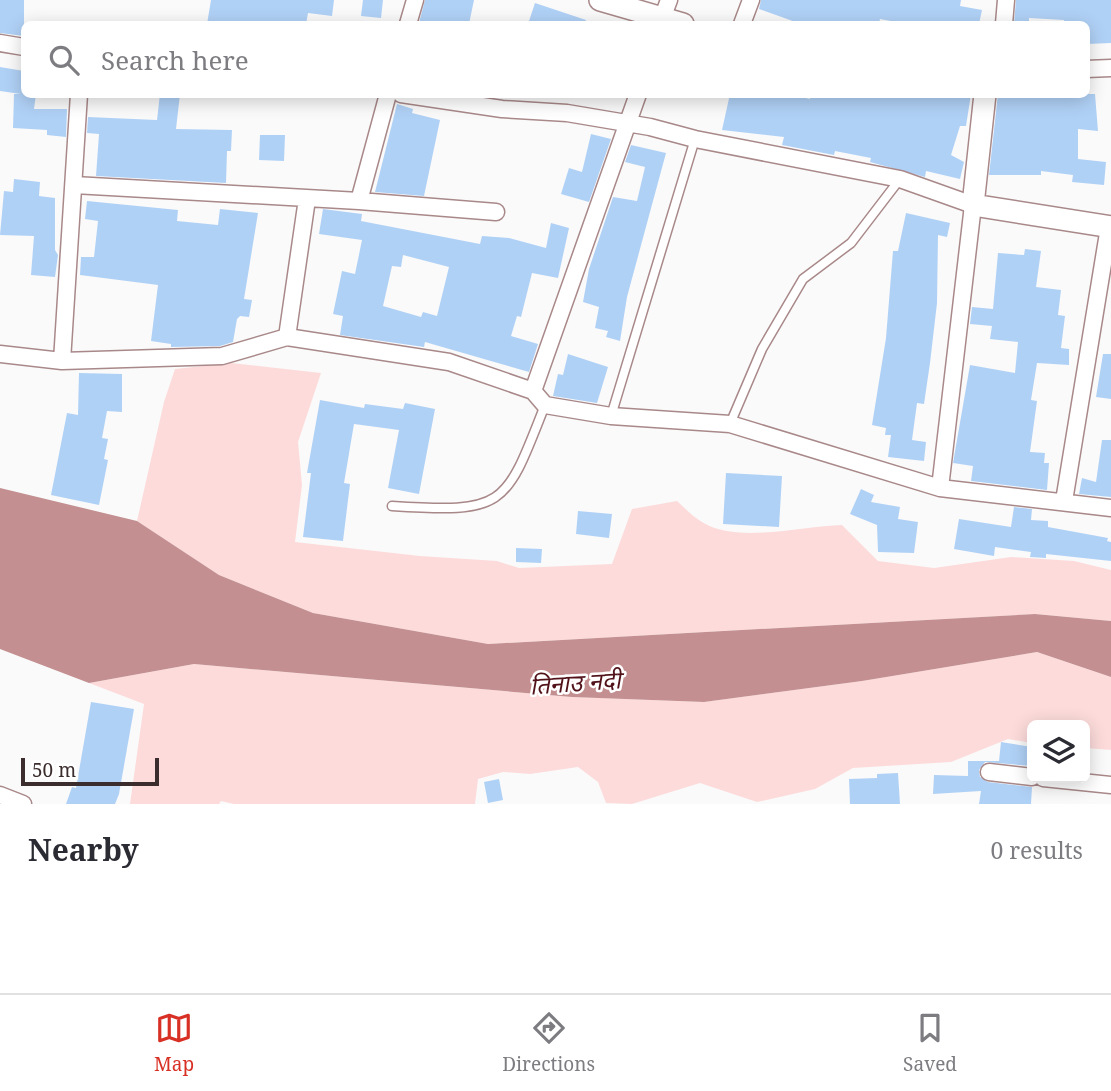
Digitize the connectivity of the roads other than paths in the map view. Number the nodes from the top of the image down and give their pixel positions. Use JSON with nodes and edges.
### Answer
{"nodes":[{"id":1,"x":415,"y":0,"type":"edge"},
{"id":2,"x":600,"y":0,"type":"edge"},
{"id":3,"x":751,"y":0,"type":"edge"},
{"id":4,"x":1006,"y":0,"type":"edge"},
{"id":5,"x":664,"y":14,"type":"edge"},
{"id":6,"x":409,"y":21,"type":"edge"},
{"id":7,"x":743,"y":21,"type":"edge"},
{"id":8,"x":1004,"y":21,"type":"edge"},
{"id":9,"x":0,"y":43,"type":"edge"},
{"id":10,"x":21,"y":46,"type":"edge"},
{"id":11,"x":1111,"y":68,"type":"edge"},
{"id":12,"x":1090,"y":69,"type":"edge"},
{"id":13,"x":79,"y":98,"type":"edge"},
{"id":14,"x":387,"y":98,"type":"edge"},
{"id":15,"x":428,"y":98,"type":"edge"},
{"id":16,"x":637,"y":98,"type":"edge"},
{"id":17,"x":985,"y":98,"type":"edge"},
{"id":18,"x":628,"y":124,"type":"junction"},
{"id":19,"x":695,"y":139,"type":"junction"},
{"id":20,"x":900,"y":180,"type":"junction"},
{"id":21,"x":74,"y":185,"type":"junction"},
{"id":22,"x":307,"y":199,"type":"junction"},
{"id":23,"x":359,"y":201,"type":"junction"},
{"id":24,"x":973,"y":205,"type":"junction"},
{"id":25,"x":496,"y":212,"type":"dead end"},
{"id":26,"x":1110,"y":227,"type":"edge"},
{"id":27,"x":286,"y":337,"type":"junction"},
{"id":28,"x":0,"y":354,"type":"edge"},
{"id":29,"x":62,"y":361,"type":"junction"},
{"id":30,"x":533,"y":391,"type":"junction"},
{"id":31,"x":545,"y":405,"type":"junction"},
{"id":32,"x":611,"y":416,"type":"junction"},
{"id":33,"x":730,"y":424,"type":"junction"},
{"id":34,"x":940,"y":488,"type":"junction"},
{"id":35,"x":1064,"y":501,"type":"junction"},
{"id":36,"x":393,"y":506,"type":"dead end"},
{"id":37,"x":1111,"y":508,"type":"edge"},
{"id":38,"x":989,"y":772,"type":"dead end"},
{"id":39,"x":1027,"y":776,"type":"edge"},
{"id":40,"x":1090,"y":783,"type":"edge"},
{"id":41,"x":1111,"y":785,"type":"edge"},
{"id":42,"x":0,"y":795,"type":"edge"},
{"id":43,"x":23,"y":804,"type":"edge"}],
"edges":[{"from":1,"to":6,"type":"street"},
{"from":2,"to":5,"type":"street"},
{"from":3,"to":7,"type":"street"},
{"from":4,"to":8,"type":"street"},
{"from":9,"to":10,"type":"street"},
{"from":11,"to":12,"type":"street"},
{"from":13,"to":21,"type":"street"},
{"from":14,"to":23,"type":"street"},
{"from":15,"to":18,"type":"street"},
{"from":16,"to":18,"type":"street"},
{"from":17,"to":24,"type":"street"},
{"from":18,"to":19,"type":"street"},
{"from":18,"to":30,"type":"street"},
{"from":19,"to":20,"type":"street"},
{"from":19,"to":32,"type":"lane"},
{"from":20,"to":24,"type":"street"},
{"from":20,"to":33,"type":"lane"},
{"from":21,"to":22,"type":"street"},
{"from":21,"to":29,"type":"street"},
{"from":22,"to":23,"type":"street"},
{"from":22,"to":27,"type":"street"},
{"from":23,"to":25,"type":"street"},
{"from":24,"to":26,"type":"street"},
{"from":24,"to":34,"type":"street"},
{"from":26,"to":35,"type":"street"},
{"from":27,"to":29,"type":"street"},
{"from":27,"to":30,"type":"street"},
{"from":28,"to":29,"type":"street"},
{"from":30,"to":31,"type":"street"},
{"from":31,"to":32,"type":"street"},
{"from":31,"to":36,"type":"lane"},
{"from":32,"to":33,"type":"street"},
{"from":33,"to":34,"type":"street"},
{"from":34,"to":35,"type":"street"},
{"from":35,"to":37,"type":"street"},
{"from":38,"to":39,"type":"street"},
{"from":40,"to":41,"type":"street"},
{"from":42,"to":43,"type":"street"}]}
